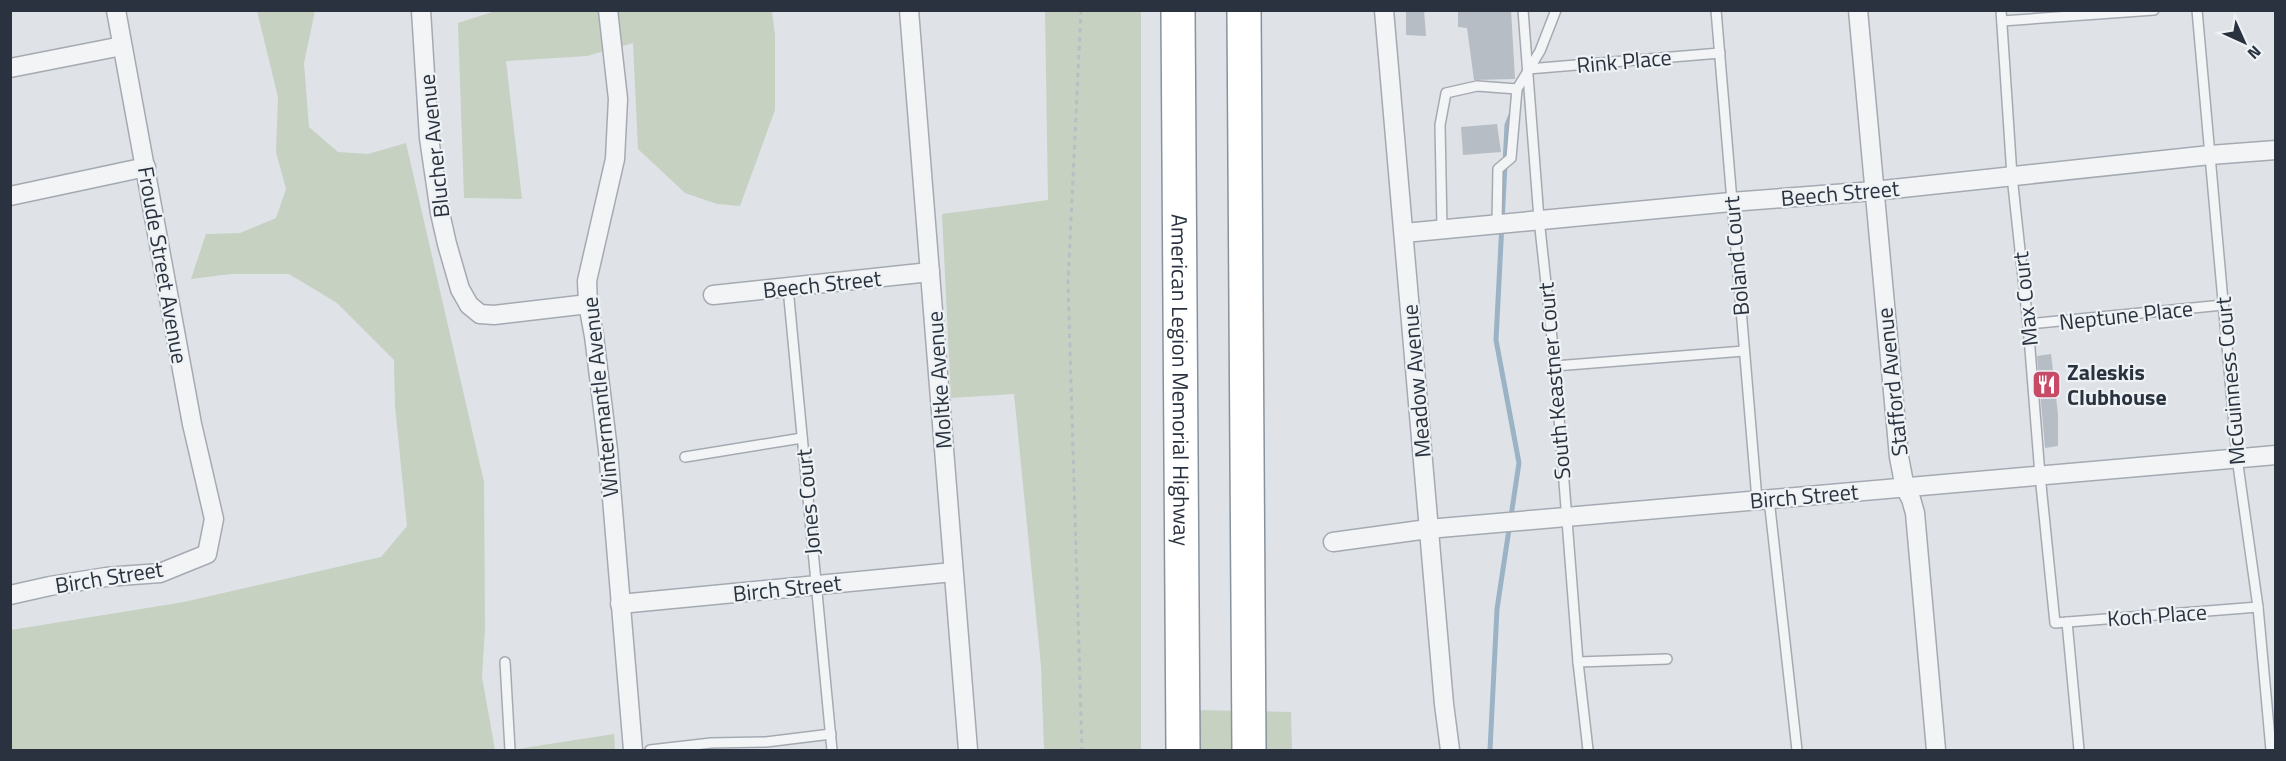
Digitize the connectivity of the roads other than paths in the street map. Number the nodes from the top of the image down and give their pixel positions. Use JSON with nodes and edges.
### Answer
{"nodes":[{"id":1,"x":116,"y":10,"type":"edge"},
{"id":2,"x":421,"y":10,"type":"edge"},
{"id":3,"x":608,"y":10,"type":"edge"},
{"id":4,"x":909,"y":10,"type":"edge"},
{"id":5,"x":1178,"y":10,"type":"edge"},
{"id":6,"x":1244,"y":10,"type":"edge"},
{"id":7,"x":1384,"y":10,"type":"edge"},
{"id":8,"x":1523,"y":10,"type":"edge"},
{"id":9,"x":1556,"y":10,"type":"edge"},
{"id":10,"x":1716,"y":10,"type":"edge"},
{"id":11,"x":1858,"y":10,"type":"edge"},
{"id":12,"x":2001,"y":10,"type":"edge"},
{"id":13,"x":2154,"y":10,"type":"edge"},
{"id":14,"x":2197,"y":10,"type":"edge"},
{"id":15,"x":2002,"y":21,"type":"junction"},
{"id":16,"x":122,"y":46,"type":"junction"},
{"id":17,"x":1720,"y":53,"type":"junction"},
{"id":18,"x":10,"y":68,"type":"edge"},
{"id":19,"x":1528,"y":69,"type":"junction"},
{"id":20,"x":1517,"y":89,"type":"junction"},
{"id":21,"x":2276,"y":150,"type":"edge"},
{"id":22,"x":2210,"y":155,"type":"junction"},
{"id":23,"x":146,"y":167,"type":"junction"},
{"id":24,"x":2012,"y":176,"type":"junction"},
{"id":25,"x":1874,"y":191,"type":"junction"},
{"id":26,"x":10,"y":196,"type":"edge"},
{"id":27,"x":1731,"y":202,"type":"junction"},
{"id":28,"x":1539,"y":219,"type":"junction"},
{"id":29,"x":1497,"y":224,"type":"junction"},
{"id":30,"x":1442,"y":230,"type":"junction"},
{"id":31,"x":1404,"y":233,"type":"junction"},
{"id":32,"x":930,"y":272,"type":"junction"},
{"id":33,"x":788,"y":288,"type":"junction"},
{"id":34,"x":713,"y":295,"type":"dead end"},
{"id":35,"x":588,"y":304,"type":"junction"},
{"id":36,"x":2223,"y":305,"type":"junction"},
{"id":37,"x":2028,"y":324,"type":"junction"},
{"id":38,"x":1744,"y":351,"type":"junction"},
{"id":39,"x":1555,"y":366,"type":"junction"},
{"id":40,"x":802,"y":438,"type":"junction"},
{"id":41,"x":2276,"y":455,"type":"edge"},
{"id":42,"x":685,"y":457,"type":"dead end"},
{"id":43,"x":2237,"y":458,"type":"junction"},
{"id":44,"x":2040,"y":475,"type":"junction"},
{"id":45,"x":1905,"y":488,"type":"junction"},
{"id":46,"x":1763,"y":500,"type":"junction"},
{"id":47,"x":1566,"y":517,"type":"junction"},
{"id":48,"x":214,"y":519,"type":"joint"},
{"id":49,"x":1428,"y":530,"type":"junction"},
{"id":50,"x":1333,"y":542,"type":"dead end"},
{"id":51,"x":953,"y":572,"type":"junction"},
{"id":52,"x":816,"y":585,"type":"junction"},
{"id":53,"x":10,"y":595,"type":"edge"},
{"id":54,"x":620,"y":604,"type":"junction"},
{"id":55,"x":2258,"y":607,"type":"junction"},
{"id":56,"x":2067,"y":622,"type":"junction"},
{"id":57,"x":2055,"y":623,"type":"joint"},
{"id":58,"x":1666,"y":659,"type":"dead end"},
{"id":59,"x":1578,"y":662,"type":"junction"},
{"id":60,"x":505,"y":663,"type":"dead end"},
{"id":61,"x":831,"y":734,"type":"junction"},
{"id":62,"x":510,"y":750,"type":"edge"},
{"id":63,"x":633,"y":750,"type":"edge"},
{"id":64,"x":650,"y":750,"type":"edge"},
{"id":65,"x":832,"y":750,"type":"edge"},
{"id":66,"x":968,"y":750,"type":"edge"},
{"id":67,"x":1183,"y":750,"type":"edge"},
{"id":68,"x":1249,"y":750,"type":"edge"},
{"id":69,"x":1450,"y":750,"type":"edge"},
{"id":70,"x":1588,"y":750,"type":"edge"},
{"id":71,"x":1797,"y":750,"type":"edge"},
{"id":72,"x":1936,"y":750,"type":"edge"},
{"id":73,"x":2079,"y":750,"type":"edge"},
{"id":74,"x":2271,"y":750,"type":"edge"}],
"edges":[{"from":1,"to":16,"type":"street","name":"Froude Street Avenue"},
{"from":2,"to":35,"type":"street","name":"Blucher Avenue"},
{"from":3,"to":35,"type":"street","name":"Wintermantle Avenue"},
{"from":4,"to":32,"type":"street","name":"Moltke Avenue"},
{"from":5,"to":67,"type":"highway","name":"American Legion Memorial Highway"},
{"from":6,"to":68,"type":"highway"},
{"from":7,"to":31,"type":"street","name":"Meadow Avenue"},
{"from":8,"to":19,"type":"lane","name":"South Keastner Court"},
{"from":9,"to":19,"type":"lane"},
{"from":10,"to":17,"type":"lane","name":"Boland Court"},
{"from":11,"to":25,"type":"street","name":"Stafford Avenue"},
{"from":12,"to":15,"type":"lane","name":"Max Court"},
{"from":13,"to":15,"type":"lane"},
{"from":14,"to":22,"type":"lane","name":"McGuinness Court"},
{"from":15,"to":24,"type":"lane","name":"Max Court"},
{"from":16,"to":18,"type":"street"},
{"from":16,"to":23,"type":"street","name":"Froude Street Avenue"},
{"from":17,"to":19,"type":"lane","name":"Rink Place"},
{"from":17,"to":27,"type":"lane","name":"Boland Court"},
{"from":19,"to":20,"type":"lane"},
{"from":19,"to":28,"type":"lane","name":"South Keastner Court"},
{"from":20,"to":29,"type":"lane"},
{"from":20,"to":30,"type":"lane"},
{"from":21,"to":22,"type":"street","name":"Beech Street"},
{"from":22,"to":24,"type":"street","name":"Beech Street"},
{"from":22,"to":36,"type":"lane","name":"McGuinness Court"},
{"from":23,"to":26,"type":"street"},
{"from":23,"to":48,"type":"street","name":"Froude Street Avenue"},
{"from":24,"to":25,"type":"street","name":"Beech Street"},
{"from":24,"to":37,"type":"lane","name":"Max Court"},
{"from":25,"to":27,"type":"street","name":"Beech Street"},
{"from":25,"to":45,"type":"street","name":"Stafford Avenue"},
{"from":27,"to":28,"type":"street","name":"Beech Street"},
{"from":27,"to":38,"type":"lane","name":"Boland Court"},
{"from":28,"to":29,"type":"street","name":"Beech Street"},
{"from":28,"to":39,"type":"lane","name":"South Keastner Court"},
{"from":29,"to":30,"type":"street","name":"Beech Street"},
{"from":30,"to":31,"type":"street","name":"Beech Street"},
{"from":31,"to":49,"type":"street","name":"Meadow Avenue"},
{"from":32,"to":33,"type":"street","name":"Beech Street"},
{"from":32,"to":51,"type":"street","name":"Moltke Avenue"},
{"from":33,"to":34,"type":"street","name":"Beech Street"},
{"from":33,"to":40,"type":"lane","name":"Jones Court"},
{"from":35,"to":54,"type":"street","name":"Wintermantle Avenue"},
{"from":36,"to":37,"type":"lane","name":"Neptune Place"},
{"from":36,"to":43,"type":"lane","name":"McGuinness Court"},
{"from":37,"to":44,"type":"lane","name":"Max Court"},
{"from":38,"to":39,"type":"lane"},
{"from":38,"to":46,"type":"lane","name":"Boland Court"},
{"from":39,"to":47,"type":"lane","name":"South Keastner Court"},
{"from":40,"to":42,"type":"lane"},
{"from":40,"to":52,"type":"lane","name":"Jones Court"},
{"from":41,"to":43,"type":"street","name":"Birch Street"},
{"from":43,"to":44,"type":"street","name":"Birch Street"},
{"from":43,"to":55,"type":"lane","name":"McGuinness Court"},
{"from":44,"to":45,"type":"street","name":"Birch Street"},
{"from":44,"to":57,"type":"lane","name":"Max Court"},
{"from":45,"to":46,"type":"street","name":"Birch Street"},
{"from":45,"to":72,"type":"street","name":"Stafford Avenue"},
{"from":46,"to":47,"type":"street","name":"Birch Street"},
{"from":46,"to":71,"type":"lane","name":"Boland Court"},
{"from":47,"to":49,"type":"street","name":"Birch Street"},
{"from":47,"to":59,"type":"lane","name":"South Keastner Court"},
{"from":48,"to":53,"type":"street","name":"Birch Street"},
{"from":49,"to":50,"type":"street","name":"Birch Street"},
{"from":49,"to":69,"type":"street","name":"Meadow Avenue"},
{"from":51,"to":52,"type":"street","name":"Birch Street"},
{"from":51,"to":66,"type":"street","name":"Moltke Avenue"},
{"from":52,"to":54,"type":"street","name":"Birch Street"},
{"from":52,"to":61,"type":"lane","name":"Jones Court"},
{"from":54,"to":63,"type":"street","name":"Wintermantle Avenue"},
{"from":55,"to":56,"type":"lane","name":"Koch Place"},
{"from":55,"to":74,"type":"lane","name":"McGuinness Court"},
{"from":56,"to":57,"type":"lane","name":"Koch Place"},
{"from":56,"to":73,"type":"lane"},
{"from":58,"to":59,"type":"lane"},
{"from":59,"to":70,"type":"lane","name":"South Keastner Court"},
{"from":60,"to":62,"type":"lane"},
{"from":61,"to":64,"type":"lane"},
{"from":61,"to":65,"type":"lane","name":"Jones Court"}]}
